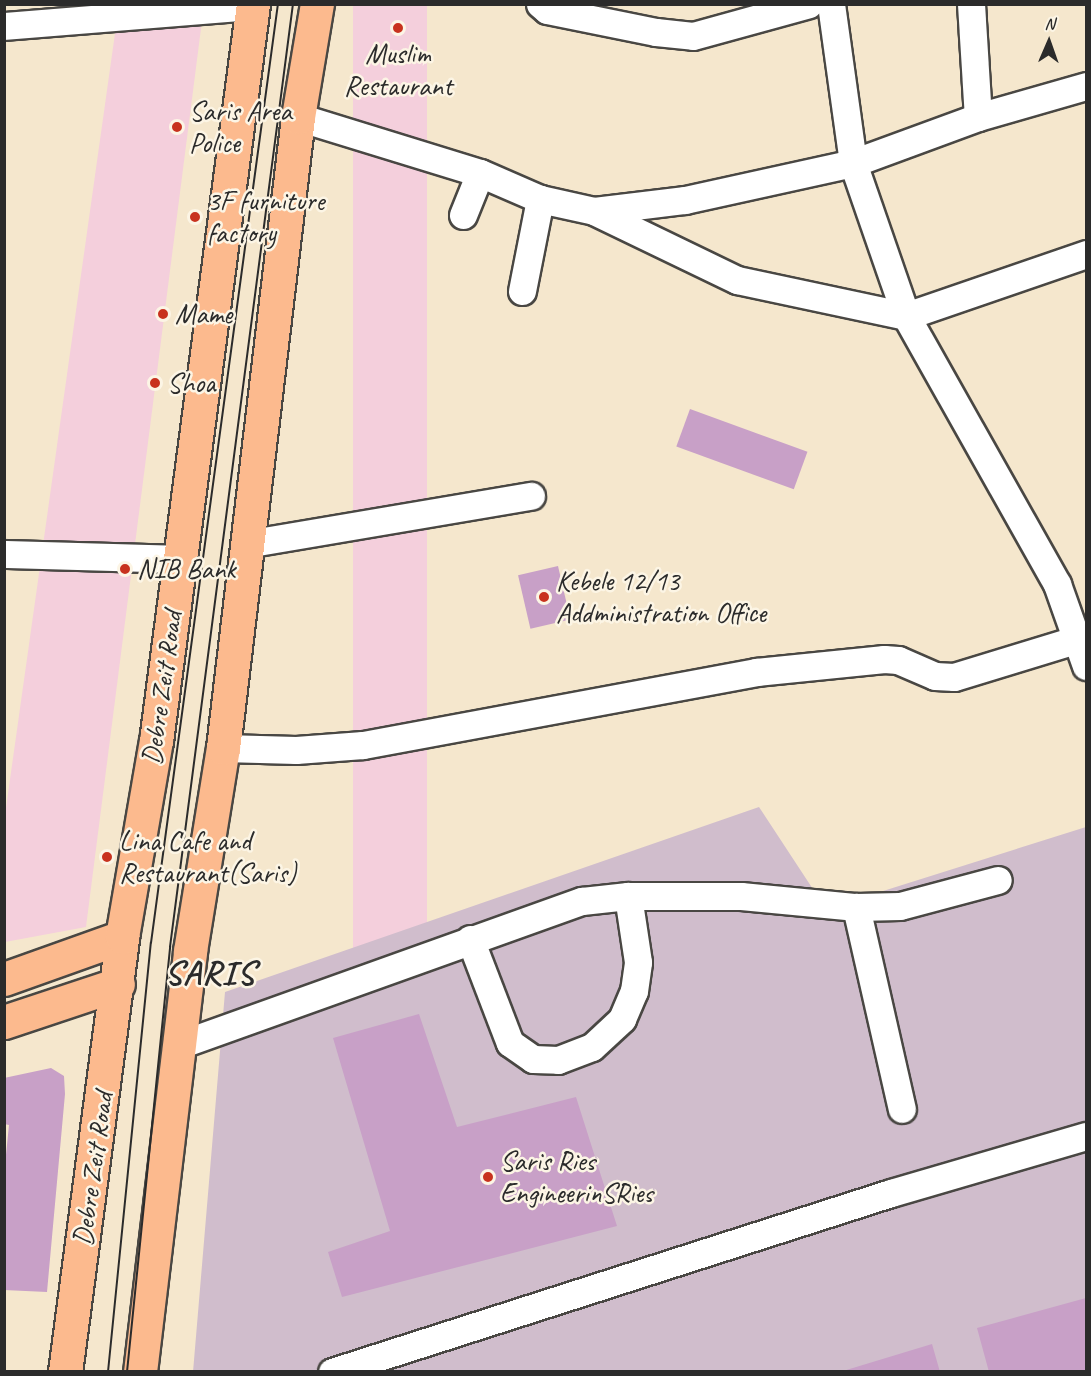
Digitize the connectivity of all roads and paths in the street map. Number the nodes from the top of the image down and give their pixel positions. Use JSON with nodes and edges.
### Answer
{"nodes":[{"id":1,"x":317,"y":4,"type":"edge"},
{"id":2,"x":540,"y":4,"type":"edge"},
{"id":3,"x":808,"y":4,"type":"edge"},
{"id":4,"x":831,"y":4,"type":"edge"},
{"id":5,"x":971,"y":4,"type":"edge"},
{"id":6,"x":253,"y":5,"type":"edge"},
{"id":7,"x":4,"y":26,"type":"edge"},
{"id":8,"x":1086,"y":86,"type":"edge"},
{"id":9,"x":298,"y":117,"type":"junction"},
{"id":10,"x":978,"y":117,"type":"junction"},
{"id":11,"x":853,"y":163,"type":"junction"},
{"id":12,"x":480,"y":173,"type":"junction"},
{"id":13,"x":540,"y":199,"type":"junction"},
{"id":14,"x":594,"y":211,"type":"junction"},
{"id":15,"x":463,"y":215,"type":"dead end"},
{"id":16,"x":1086,"y":254,"type":"edge"},
{"id":17,"x":522,"y":291,"type":"dead end"},
{"id":18,"x":906,"y":316,"type":"junction"},
{"id":19,"x":531,"y":496,"type":"dead end"},
{"id":20,"x":246,"y":544,"type":"junction"},
{"id":21,"x":4,"y":554,"type":"edge"},
{"id":22,"x":179,"y":559,"type":"junction"},
{"id":23,"x":1078,"y":639,"type":"junction"},
{"id":24,"x":1086,"y":666,"type":"edge"},
{"id":25,"x":223,"y":748,"type":"junction"},
{"id":26,"x":998,"y":880,"type":"dead end"},
{"id":27,"x":628,"y":896,"type":"junction"},
{"id":28,"x":856,"y":907,"type":"junction"},
{"id":29,"x":122,"y":937,"type":"junction"},
{"id":30,"x":470,"y":939,"type":"junction"},
{"id":31,"x":4,"y":979,"type":"edge"},
{"id":32,"x":118,"y":984,"type":"junction"},
{"id":33,"x":4,"y":1022,"type":"edge"},
{"id":34,"x":179,"y":1045,"type":"junction"},
{"id":35,"x":902,"y":1109,"type":"dead end"},
{"id":36,"x":1086,"y":1136,"type":"edge"},
{"id":37,"x":65,"y":1371,"type":"edge"},
{"id":38,"x":140,"y":1371,"type":"edge"},
{"id":39,"x":332,"y":1371,"type":"edge"}],
"edges":[{"from":1,"to":9,"type":"main road"},
{"from":2,"to":3,"type":"street"},
{"from":4,"to":11,"type":"street"},
{"from":5,"to":10,"type":"street"},
{"from":6,"to":7,"type":"street"},
{"from":6,"to":22,"type":"main road","name":"Debre Zeit Road"},
{"from":8,"to":10,"type":"street"},
{"from":9,"to":12,"type":"street"},
{"from":9,"to":20,"type":"main road"},
{"from":10,"to":11,"type":"street"},
{"from":11,"to":14,"type":"street"},
{"from":11,"to":18,"type":"street"},
{"from":12,"to":13,"type":"street"},
{"from":12,"to":15,"type":"street"},
{"from":13,"to":14,"type":"street"},
{"from":13,"to":17,"type":"street"},
{"from":14,"to":18,"type":"street"},
{"from":16,"to":18,"type":"street"},
{"from":18,"to":23,"type":"street"},
{"from":19,"to":20,"type":"street"},
{"from":20,"to":25,"type":"main road"},
{"from":21,"to":22,"type":"street"},
{"from":22,"to":29,"type":"main road","name":"Debre Zeit Road"},
{"from":23,"to":24,"type":"street"},
{"from":23,"to":25,"type":"street"},
{"from":25,"to":34,"type":"main road"},
{"from":26,"to":28,"type":"street"},
{"from":27,"to":28,"type":"street"},
{"from":27,"to":30,"type":"street"},
{"from":27,"to":30,"type":"street"},
{"from":28,"to":35,"type":"street"},
{"from":29,"to":31,"type":"main road"},
{"from":29,"to":32,"type":"main road","name":"Debre Zeit Road"},
{"from":30,"to":34,"type":"street"},
{"from":32,"to":33,"type":"main road"},
{"from":32,"to":37,"type":"main road","name":"Debre Zeit Road"},
{"from":34,"to":38,"type":"main road"},
{"from":36,"to":39,"type":"street"}]}
